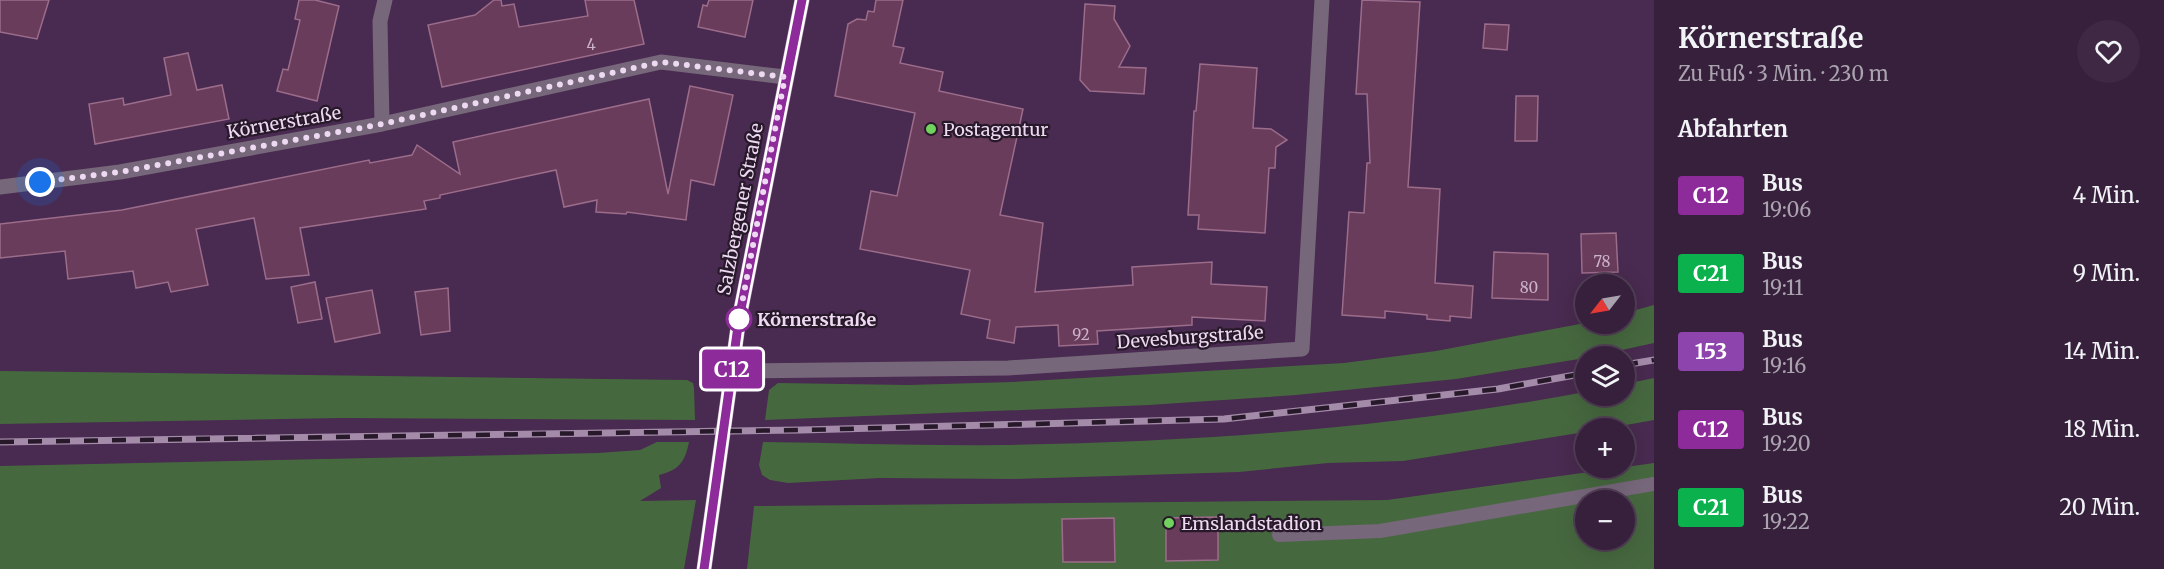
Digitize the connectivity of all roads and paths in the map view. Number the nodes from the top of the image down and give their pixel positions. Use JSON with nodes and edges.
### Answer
{"nodes":[{"id":1,"x":385,"y":0,"type":"edge"},
{"id":2,"x":802,"y":0,"type":"edge"},
{"id":3,"x":1322,"y":0,"type":"edge"},
{"id":4,"x":785,"y":77,"type":"junction"},
{"id":5,"x":382,"y":124,"type":"junction"},
{"id":6,"x":0,"y":187,"type":"edge"},
{"id":7,"x":731,"y":372,"type":"junction"},
{"id":8,"x":1654,"y":484,"type":"edge"},
{"id":9,"x":1279,"y":536,"type":"dead end"},
{"id":10,"x":704,"y":569,"type":"edge"}],
"edges":[{"from":1,"to":5,"type":"street"},
{"from":2,"to":4,"type":"main road","name":"Salzbergener Straße"},
{"from":3,"to":7,"type":"street","name":"Devesburgstraße"},
{"from":4,"to":5,"type":"street","name":"Körnerstraße"},
{"from":4,"to":7,"type":"main road","name":"Salzbergener Straße"},
{"from":5,"to":6,"type":"street","name":"Körnerstraße"},
{"from":7,"to":10,"type":"main road","name":"Salzbergener Straße"},
{"from":8,"to":9,"type":"lane"}]}
